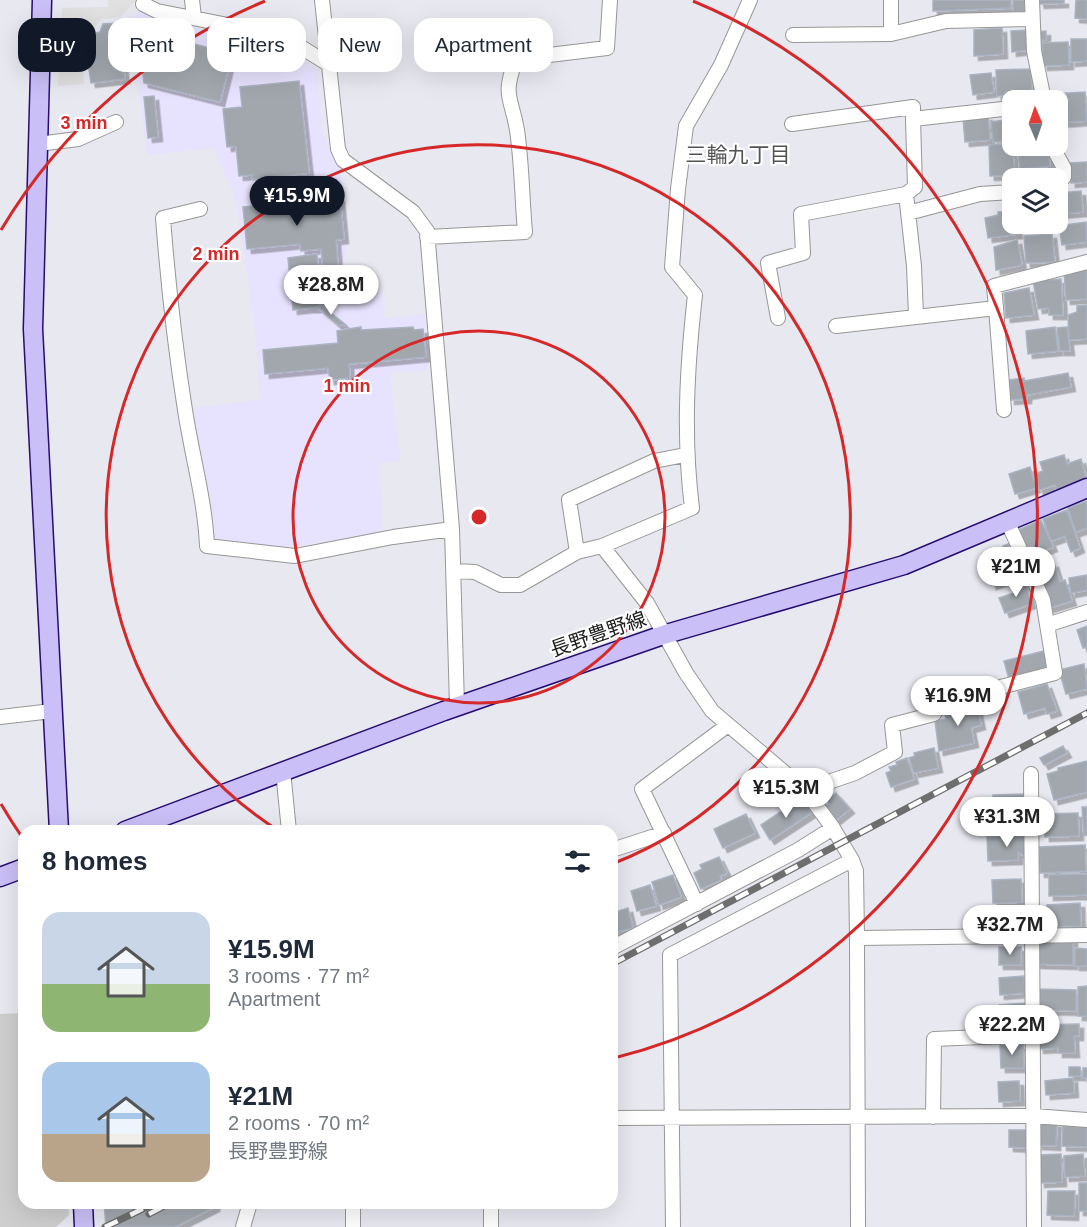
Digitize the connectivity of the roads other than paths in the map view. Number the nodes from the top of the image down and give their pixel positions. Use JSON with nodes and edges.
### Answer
{"nodes":[{"id":1,"x":42,"y":0,"type":"edge"},
{"id":2,"x":192,"y":0,"type":"edge"},
{"id":3,"x":322,"y":0,"type":"edge"},
{"id":4,"x":610,"y":0,"type":"edge"},
{"id":5,"x":750,"y":0,"type":"edge"},
{"id":6,"x":891,"y":0,"type":"edge"},
{"id":7,"x":1032,"y":0,"type":"edge"},
{"id":8,"x":143,"y":4,"type":"dead end"},
{"id":9,"x":194,"y":17,"type":"junction"},
{"id":10,"x":324,"y":18,"type":"edge"},
{"id":11,"x":1032,"y":19,"type":"junction"},
{"id":12,"x":793,"y":34,"type":"dead end"},
{"id":13,"x":891,"y":34,"type":"junction"},
{"id":14,"x":318,"y":58,"type":"edge"},
{"id":15,"x":331,"y":72,"type":"edge"},
{"id":16,"x":1042,"y":90,"type":"edge"},
{"id":17,"x":1002,"y":109,"type":"edge"},
{"id":18,"x":913,"y":119,"type":"junction"},
{"id":19,"x":116,"y":122,"type":"dead end"},
{"id":20,"x":792,"y":124,"type":"dead end"},
{"id":21,"x":38,"y":144,"type":"junction"},
{"id":22,"x":1002,"y":193,"type":"edge"},
{"id":23,"x":906,"y":194,"type":"junction"},
{"id":24,"x":200,"y":209,"type":"dead end"},
{"id":25,"x":908,"y":213,"type":"junction"},
{"id":26,"x":428,"y":237,"type":"junction"},
{"id":27,"x":1087,"y":262,"type":"edge"},
{"id":28,"x":996,"y":308,"type":"junction"},
{"id":29,"x":916,"y":316,"type":"junction"},
{"id":30,"x":778,"y":318,"type":"dead end"},
{"id":31,"x":836,"y":326,"type":"dead end"},
{"id":32,"x":1004,"y":410,"type":"dead end"},
{"id":33,"x":685,"y":455,"type":"junction"},
{"id":34,"x":1087,"y":488,"type":"edge"},
{"id":35,"x":1008,"y":523,"type":"junction"},
{"id":36,"x":453,"y":529,"type":"junction"},
{"id":37,"x":602,"y":546,"type":"junction"},
{"id":38,"x":577,"y":552,"type":"junction"},
{"id":39,"x":454,"y":572,"type":"junction"},
{"id":40,"x":1087,"y":612,"type":"edge"},
{"id":41,"x":1047,"y":625,"type":"junction"},
{"id":42,"x":663,"y":635,"type":"junction"},
{"id":43,"x":457,"y":706,"type":"junction"},
{"id":44,"x":52,"y":711,"type":"junction"},
{"id":45,"x":0,"y":717,"type":"edge"},
{"id":46,"x":728,"y":725,"type":"junction"},
{"id":47,"x":283,"y":771,"type":"junction"},
{"id":48,"x":1031,"y":774,"type":"dead end"},
{"id":49,"x":805,"y":790,"type":"junction"},
{"id":50,"x":59,"y":825,"type":"edge"},
{"id":51,"x":141,"y":825,"type":"edge"},
{"id":52,"x":288,"y":825,"type":"edge"},
{"id":53,"x":833,"y":828,"type":"junction"},
{"id":54,"x":664,"y":833,"type":"junction"},
{"id":55,"x":618,"y":848,"type":"edge"},
{"id":56,"x":852,"y":860,"type":"junction"},
{"id":57,"x":18,"y":870,"type":"edge"},
{"id":58,"x":0,"y":877,"type":"edge"},
{"id":59,"x":697,"y":904,"type":"junction"},
{"id":60,"x":1034,"y":935,"type":"junction"},
{"id":61,"x":1087,"y":935,"type":"edge"},
{"id":62,"x":858,"y":938,"type":"junction"},
{"id":63,"x":618,"y":945,"type":"edge"},
{"id":64,"x":1032,"y":1035,"type":"junction"},
{"id":65,"x":1034,"y":1116,"type":"junction"},
{"id":66,"x":618,"y":1118,"type":"edge"},
{"id":67,"x":673,"y":1118,"type":"junction"},
{"id":68,"x":933,"y":1118,"type":"junction"},
{"id":69,"x":859,"y":1119,"type":"junction"},
{"id":70,"x":1087,"y":1120,"type":"edge"},
{"id":71,"x":82,"y":1209,"type":"edge"},
{"id":72,"x":248,"y":1209,"type":"edge"},
{"id":73,"x":353,"y":1209,"type":"edge"},
{"id":74,"x":491,"y":1209,"type":"edge"},
{"id":75,"x":80,"y":1226,"type":"edge"},
{"id":76,"x":243,"y":1227,"type":"edge"},
{"id":77,"x":353,"y":1227,"type":"edge"},
{"id":78,"x":491,"y":1227,"type":"edge"},
{"id":79,"x":673,"y":1227,"type":"edge"},
{"id":80,"x":858,"y":1227,"type":"edge"},
{"id":81,"x":1034,"y":1227,"type":"edge"}],
"edges":[{"from":1,"to":21,"type":"main road"},
{"from":2,"to":9,"type":"street"},
{"from":3,"to":10,"type":"street"},
{"from":4,"to":26,"type":"street"},
{"from":5,"to":33,"type":"street"},
{"from":6,"to":13,"type":"street"},
{"from":7,"to":11,"type":"street"},
{"from":8,"to":9,"type":"street"},
{"from":9,"to":14,"type":"street"},
{"from":11,"to":13,"type":"street"},
{"from":11,"to":16,"type":"street"},
{"from":12,"to":13,"type":"street"},
{"from":15,"to":26,"type":"street"},
{"from":17,"to":18,"type":"street"},
{"from":18,"to":20,"type":"street"},
{"from":18,"to":23,"type":"street"},
{"from":19,"to":21,"type":"street"},
{"from":21,"to":44,"type":"main road"},
{"from":22,"to":25,"type":"street"},
{"from":23,"to":25,"type":"street"},
{"from":23,"to":30,"type":"street"},
{"from":24,"to":36,"type":"street"},
{"from":25,"to":29,"type":"street"},
{"from":26,"to":36,"type":"street"},
{"from":27,"to":28,"type":"street"},
{"from":28,"to":29,"type":"street"},
{"from":28,"to":32,"type":"street"},
{"from":29,"to":31,"type":"street"},
{"from":33,"to":37,"type":"street"},
{"from":33,"to":38,"type":"street"},
{"from":34,"to":35,"type":"main road","name":"長野豊野線"},
{"from":35,"to":41,"type":"street"},
{"from":35,"to":42,"type":"main road","name":"長野豊野線"},
{"from":36,"to":39,"type":"street"},
{"from":37,"to":38,"type":"street"},
{"from":37,"to":42,"type":"street"},
{"from":38,"to":39,"type":"street"},
{"from":39,"to":43,"type":"street"},
{"from":40,"to":41,"type":"street"},
{"from":41,"to":49,"type":"street"},
{"from":42,"to":43,"type":"main road","name":"長野豊野線"},
{"from":42,"to":46,"type":"street"},
{"from":43,"to":47,"type":"main road","name":"長野豊野線"},
{"from":44,"to":45,"type":"street"},
{"from":44,"to":50,"type":"main road"},
{"from":46,"to":49,"type":"street"},
{"from":46,"to":54,"type":"street"},
{"from":47,"to":51,"type":"main road","name":"長野豊野線"},
{"from":47,"to":52,"type":"street"},
{"from":48,"to":60,"type":"street"},
{"from":49,"to":53,"type":"street"},
{"from":53,"to":56,"type":"street"},
{"from":53,"to":59,"type":"street"},
{"from":54,"to":55,"type":"street"},
{"from":54,"to":59,"type":"street"},
{"from":56,"to":62,"type":"street"},
{"from":56,"to":67,"type":"street"},
{"from":57,"to":58,"type":"main road"},
{"from":59,"to":63,"type":"street"},
{"from":60,"to":61,"type":"street"},
{"from":60,"to":62,"type":"street"},
{"from":60,"to":64,"type":"street"},
{"from":62,"to":69,"type":"street"},
{"from":64,"to":65,"type":"street"},
{"from":64,"to":68,"type":"street"},
{"from":65,"to":68,"type":"street"},
{"from":65,"to":70,"type":"street"},
{"from":65,"to":81,"type":"street"},
{"from":66,"to":67,"type":"street"},
{"from":67,"to":69,"type":"street"},
{"from":67,"to":79,"type":"street"},
{"from":68,"to":69,"type":"street"},
{"from":69,"to":80,"type":"street"},
{"from":71,"to":75,"type":"main road"},
{"from":72,"to":76,"type":"street"},
{"from":73,"to":77,"type":"street"},
{"from":74,"to":78,"type":"street"}]}
